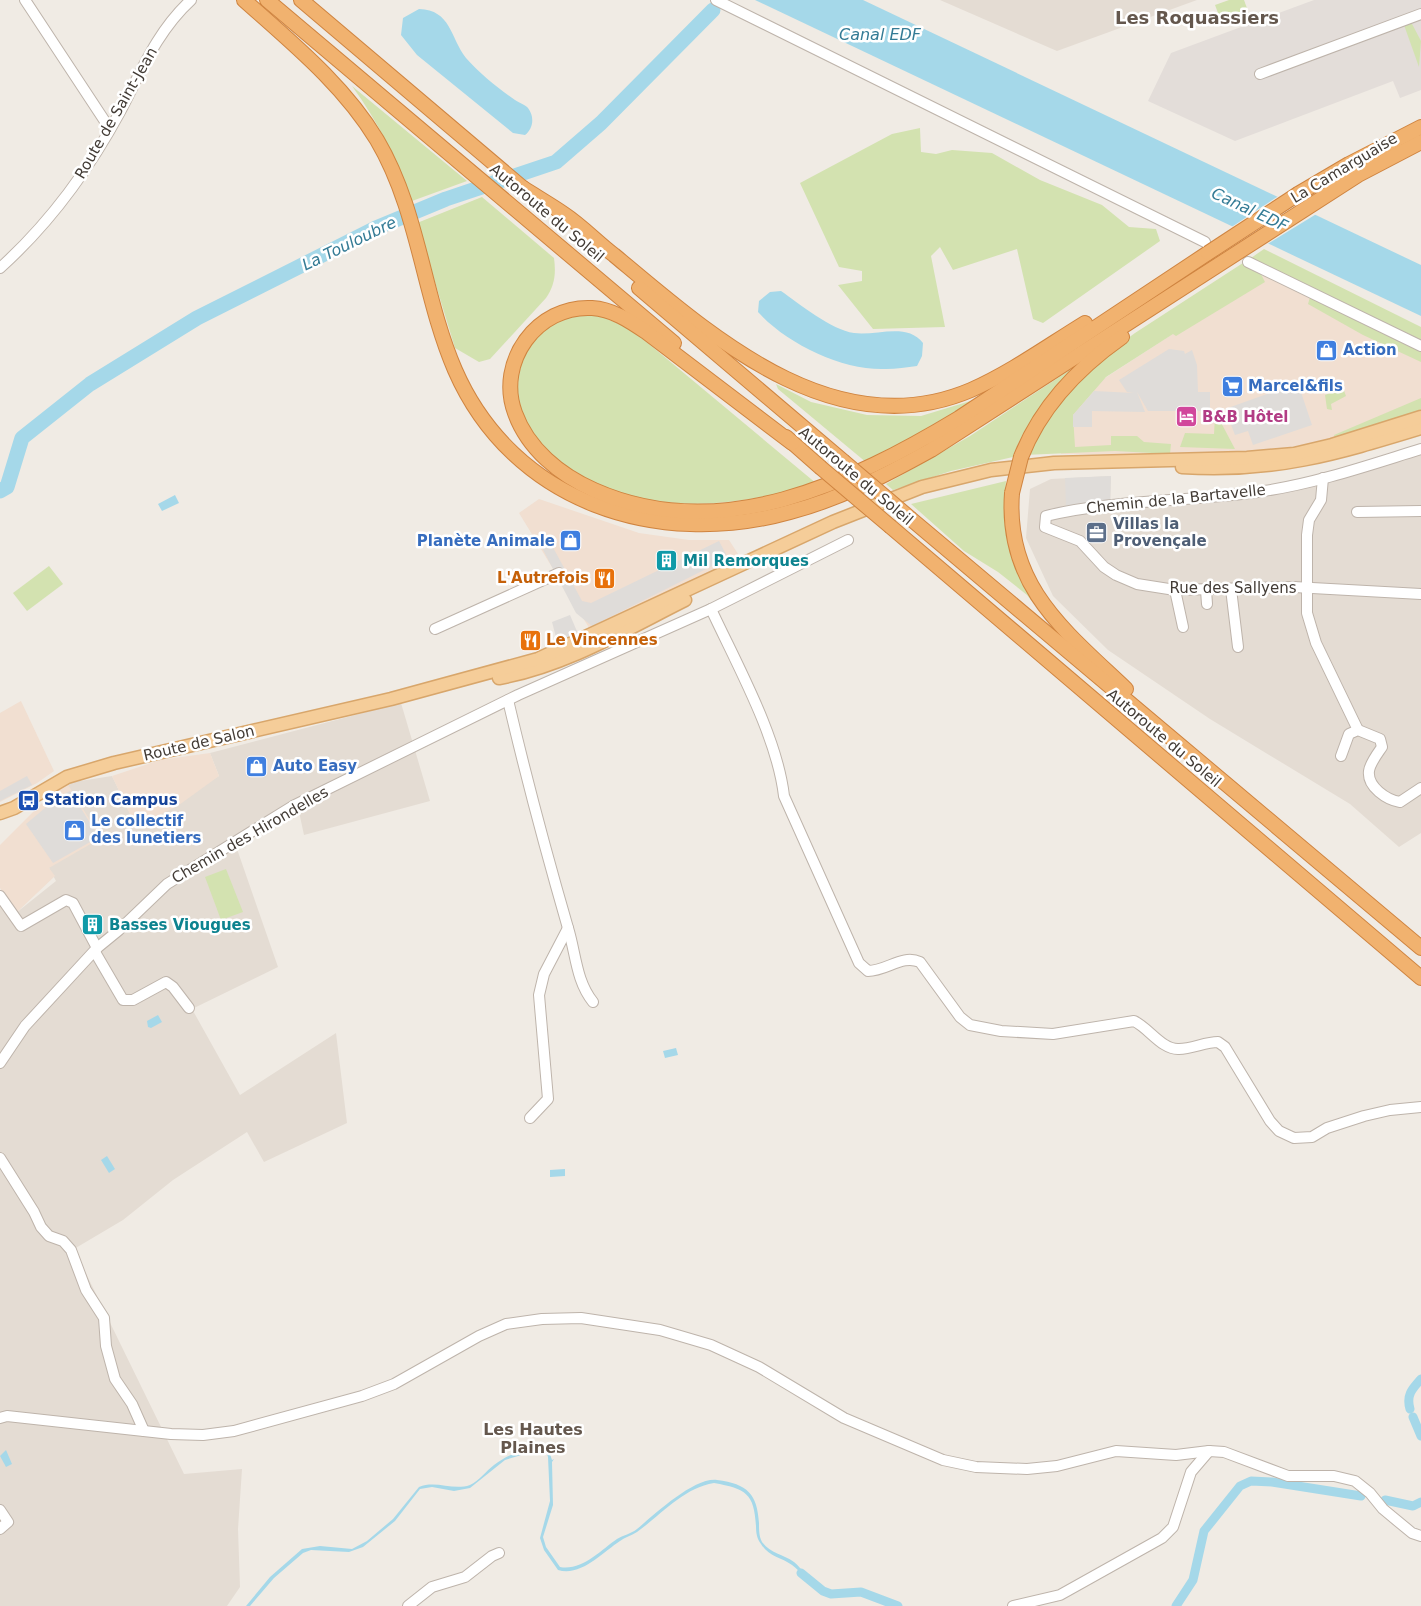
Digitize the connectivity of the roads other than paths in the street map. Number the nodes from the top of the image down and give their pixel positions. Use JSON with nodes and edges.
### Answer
{"nodes":[{"id":1,"x":25,"y":0,"type":"edge"},
{"id":2,"x":191,"y":0,"type":"edge"},
{"id":3,"x":244,"y":0,"type":"edge"},
{"id":4,"x":268,"y":0,"type":"edge"},
{"id":5,"x":302,"y":0,"type":"edge"},
{"id":6,"x":716,"y":0,"type":"edge"},
{"id":7,"x":1421,"y":14,"type":"edge"},
{"id":8,"x":1260,"y":74,"type":"dead end"},
{"id":9,"x":1421,"y":127,"type":"edge"},
{"id":10,"x":110,"y":129,"type":"junction"},
{"id":11,"x":1421,"y":142,"type":"edge"},
{"id":12,"x":1421,"y":149,"type":"edge"},
{"id":13,"x":523,"y":188,"type":"junction"},
{"id":14,"x":1319,"y":204,"type":"junction"},
{"id":15,"x":1207,"y":247,"type":"junction"},
{"id":16,"x":1248,"y":251,"type":"junction"},
{"id":17,"x":0,"y":268,"type":"edge"},
{"id":18,"x":1168,"y":280,"type":"junction"},
{"id":19,"x":1157,"y":310,"type":"junction"},
{"id":20,"x":1421,"y":346,"type":"edge"},
{"id":21,"x":1421,"y":417,"type":"edge"},
{"id":22,"x":1421,"y":428,"type":"edge"},
{"id":23,"x":792,"y":443,"type":"junction"},
{"id":24,"x":1421,"y":449,"type":"edge"},
{"id":25,"x":1120,"y":462,"type":"junction"},
{"id":26,"x":1323,"y":478,"type":"junction"},
{"id":27,"x":1421,"y":511,"type":"edge"},
{"id":28,"x":1357,"y":512,"type":"dead end"},
{"id":29,"x":1046,"y":516,"type":"joint"},
{"id":30,"x":848,"y":540,"type":"dead end"},
{"id":31,"x":738,"y":568,"type":"junction"},
{"id":32,"x":559,"y":573,"type":"dead end"},
{"id":33,"x":1231,"y":589,"type":"junction"},
{"id":34,"x":1306,"y":589,"type":"junction"},
{"id":35,"x":1175,"y":590,"type":"junction"},
{"id":36,"x":1206,"y":590,"type":"junction"},
{"id":37,"x":1421,"y":594,"type":"edge"},
{"id":38,"x":1207,"y":604,"type":"dead end"},
{"id":39,"x":711,"y":609,"type":"junction"},
{"id":40,"x":1183,"y":627,"type":"dead end"},
{"id":41,"x":435,"y":629,"type":"dead end"},
{"id":42,"x":602,"y":641,"type":"junction"},
{"id":43,"x":1238,"y":647,"type":"dead end"},
{"id":44,"x":608,"y":655,"type":"junction"},
{"id":45,"x":441,"y":686,"type":"junction"},
{"id":46,"x":508,"y":700,"type":"junction"},
{"id":47,"x":1358,"y":730,"type":"junction"},
{"id":48,"x":1341,"y":756,"type":"dead end"},
{"id":49,"x":1228,"y":786,"type":"junction"},
{"id":50,"x":1421,"y":788,"type":"edge"},
{"id":51,"x":14,"y":808,"type":"junction"},
{"id":52,"x":0,"y":813,"type":"edge"},
{"id":53,"x":0,"y":822,"type":"edge"},
{"id":54,"x":0,"y":896,"type":"edge"},
{"id":55,"x":568,"y":928,"type":"junction"},
{"id":56,"x":1421,"y":948,"type":"edge"},
{"id":57,"x":96,"y":950,"type":"junction"},
{"id":58,"x":1421,"y":978,"type":"edge"},
{"id":59,"x":593,"y":1002,"type":"dead end"},
{"id":60,"x":189,"y":1008,"type":"dead end"},
{"id":61,"x":0,"y":1063,"type":"edge"},
{"id":62,"x":1421,"y":1107,"type":"edge"},
{"id":63,"x":530,"y":1118,"type":"dead end"},
{"id":64,"x":0,"y":1158,"type":"edge"},
{"id":65,"x":0,"y":1418,"type":"edge"},
{"id":66,"x":144,"y":1431,"type":"junction"},
{"id":67,"x":1209,"y":1451,"type":"junction"},
{"id":68,"x":0,"y":1510,"type":"edge"},
{"id":69,"x":0,"y":1528,"type":"edge"},
{"id":70,"x":1421,"y":1536,"type":"edge"},
{"id":71,"x":499,"y":1553,"type":"dead end"},
{"id":72,"x":408,"y":1606,"type":"edge"},
{"id":73,"x":1013,"y":1606,"type":"edge"}],
"edges":[{"from":1,"to":10,"type":"street"},
{"from":2,"to":10,"type":"street","name":"Route de Saint-Jean"},
{"from":3,"to":19,"type":"highway"},
{"from":4,"to":23,"type":"highway","name":"Autoroute du Soleil"},
{"from":5,"to":13,"type":"highway","name":"Autoroute du Soleil"},
{"from":6,"to":15,"type":"street"},
{"from":7,"to":8,"type":"street"},
{"from":9,"to":15,"type":"highway","name":"La Camarguaise","bridge":true},
{"from":10,"to":17,"type":"street","name":"Route de Saint-Jean"},
{"from":11,"to":14,"type":"highway","name":"La Camarguaise"},
{"from":12,"to":14,"type":"highway"},
{"from":13,"to":18,"type":"highway"},
{"from":13,"to":49,"type":"highway","name":"Autoroute du Soleil","bridge":true},
{"from":14,"to":16,"type":"highway"},
{"from":15,"to":18,"type":"highway","name":"La Camarguaise"},
{"from":16,"to":19,"type":"highway"},
{"from":16,"to":20,"type":"street"},
{"from":18,"to":23,"type":"highway"},
{"from":19,"to":49,"type":"highway","bridge":true},
{"from":21,"to":25,"type":"main road"},
{"from":22,"to":25,"type":"main road"},
{"from":23,"to":58,"type":"highway","name":"Autoroute du Soleil","bridge":true},
{"from":24,"to":26,"type":"street","name":"Chemin de la Bartavelle"},
{"from":25,"to":31,"type":"main road"},
{"from":26,"to":29,"type":"street","name":"Chemin de la Bartavelle"},
{"from":26,"to":34,"type":"street"},
{"from":27,"to":28,"type":"street"},
{"from":29,"to":35,"type":"street","name":"Rue des Sallyens"},
{"from":30,"to":39,"type":"street","name":"Chemin des Hirondelles"},
{"from":31,"to":42,"type":"main road"},
{"from":31,"to":45,"type":"main road"},
{"from":32,"to":41,"type":"street"},
{"from":33,"to":34,"type":"street","name":"Rue des Sallyens"},
{"from":33,"to":36,"type":"street","name":"Rue des Sallyens"},
{"from":33,"to":43,"type":"street"},
{"from":34,"to":37,"type":"street","name":"Rue des Sallyens"},
{"from":34,"to":47,"type":"street"},
{"from":35,"to":36,"type":"street","name":"Rue des Sallyens"},
{"from":35,"to":40,"type":"street"},
{"from":36,"to":38,"type":"street"},
{"from":39,"to":44,"type":"street","name":"Chemin des Hirondelles"},
{"from":39,"to":62,"type":"street"},
{"from":42,"to":44,"type":"street"},
{"from":42,"to":45,"type":"main road"},
{"from":44,"to":46,"type":"street","name":"Chemin des Hirondelles"},
{"from":45,"to":51,"type":"main road","name":"Route de Salon"},
{"from":46,"to":55,"type":"street"},
{"from":46,"to":57,"type":"street","name":"Chemin des Hirondelles"},
{"from":47,"to":48,"type":"street"},
{"from":47,"to":50,"type":"street"},
{"from":49,"to":56,"type":"highway","name":"Autoroute du Soleil"},
{"from":51,"to":52,"type":"main road","name":"Route de Salon"},
{"from":51,"to":53,"type":"main road","name":"Route de Salon"},
{"from":54,"to":57,"type":"street"},
{"from":55,"to":59,"type":"street"},
{"from":55,"to":63,"type":"street"},
{"from":57,"to":60,"type":"street"},
{"from":57,"to":61,"type":"street","name":"Chemin des Hirondelles"},
{"from":64,"to":66,"type":"street"},
{"from":65,"to":66,"type":"street"},
{"from":66,"to":67,"type":"street"},
{"from":67,"to":70,"type":"street"},
{"from":67,"to":73,"type":"street"},
{"from":68,"to":69,"type":"street"},
{"from":71,"to":72,"type":"street"}]}
